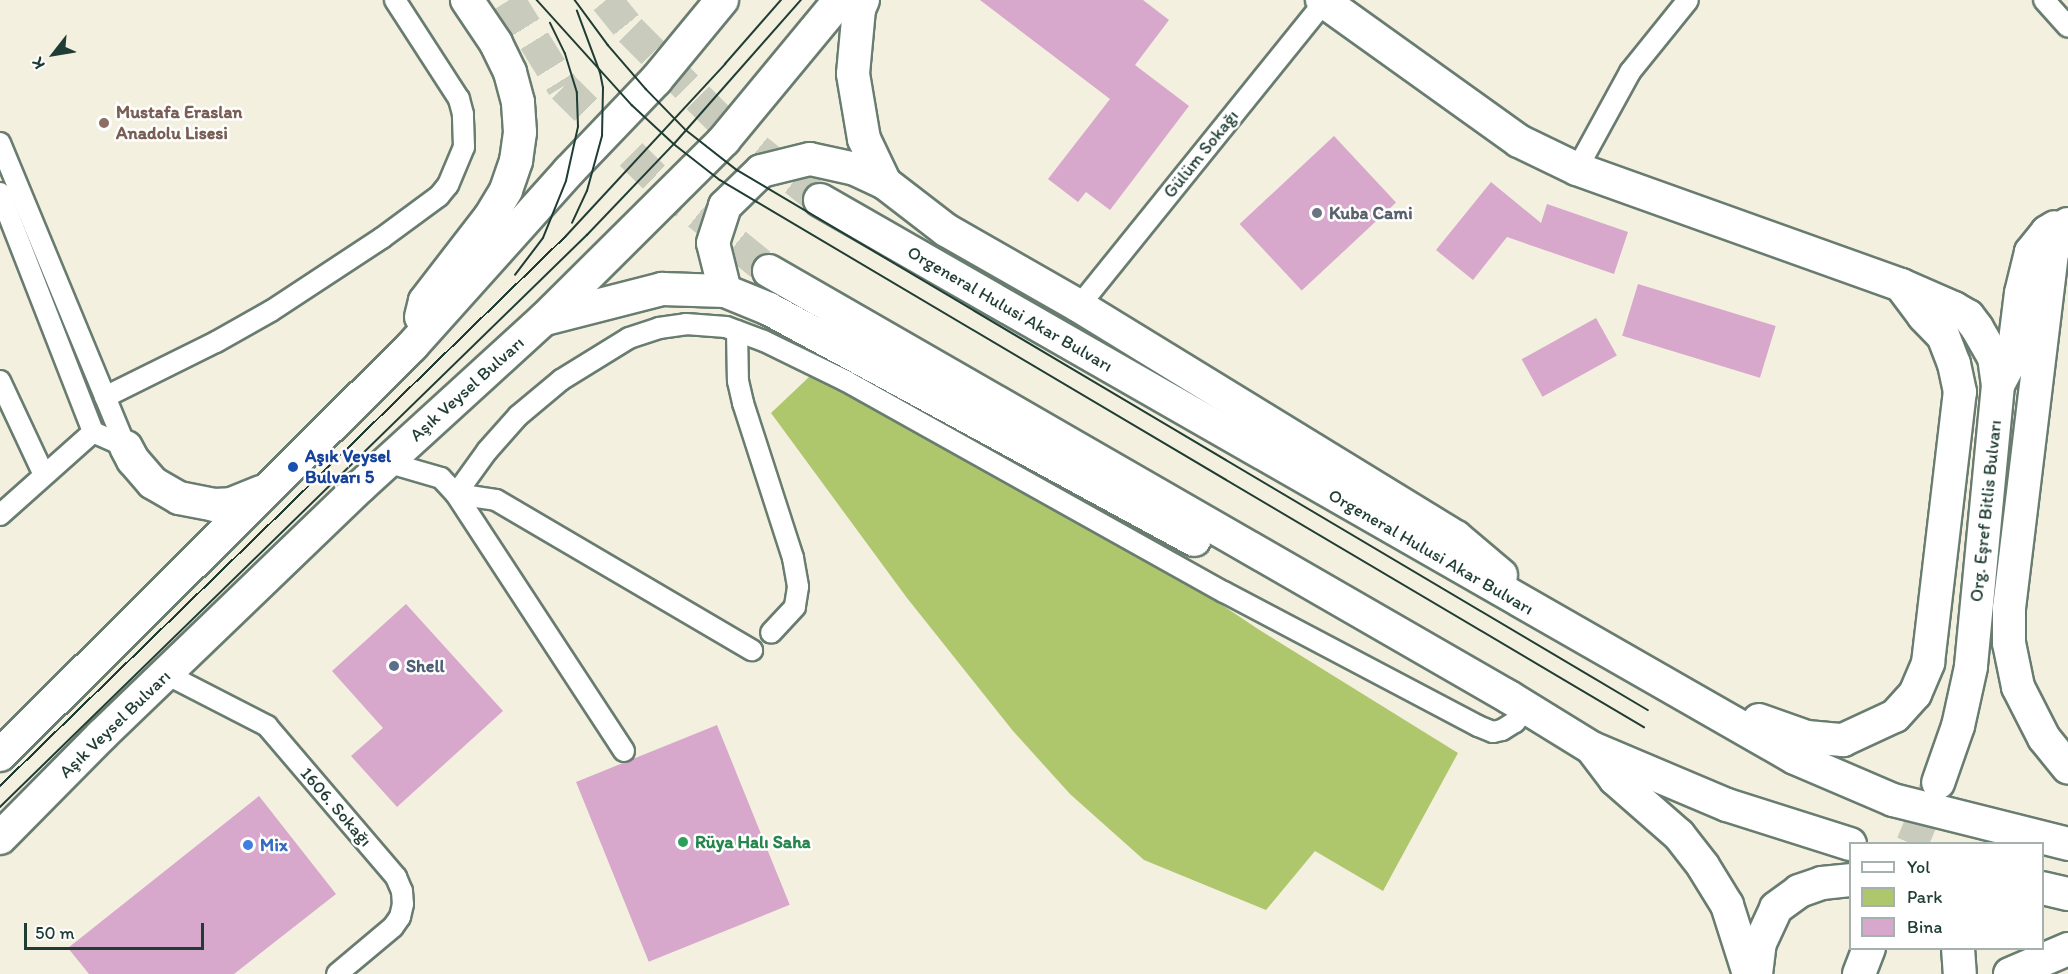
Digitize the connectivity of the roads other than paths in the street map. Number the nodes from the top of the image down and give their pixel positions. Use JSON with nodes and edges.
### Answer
{"nodes":[{"id":1,"x":395,"y":0,"type":"edge"},
{"id":2,"x":467,"y":0,"type":"edge"},
{"id":3,"x":722,"y":0,"type":"edge"},
{"id":4,"x":840,"y":0,"type":"edge"},
{"id":5,"x":863,"y":0,"type":"edge"},
{"id":6,"x":1688,"y":0,"type":"edge"},
{"id":7,"x":2044,"y":0,"type":"edge"},
{"id":8,"x":1323,"y":1,"type":"edge"},
{"id":9,"x":2068,"y":27,"type":"edge"},
{"id":10,"x":0,"y":143,"type":"edge"},
{"id":11,"x":1577,"y":169,"type":"junction"},
{"id":12,"x":885,"y":183,"type":"junction"},
{"id":13,"x":0,"y":193,"type":"edge"},
{"id":14,"x":820,"y":200,"type":"tunnel mouth"},
{"id":15,"x":2068,"y":218,"type":"edge"},
{"id":16,"x":2068,"y":224,"type":"edge"},
{"id":17,"x":769,"y":271,"type":"tunnel mouth"},
{"id":18,"x":1901,"y":285,"type":"junction"},
{"id":19,"x":725,"y":291,"type":"junction"},
{"id":20,"x":1079,"y":306,"type":"junction"},
{"id":21,"x":544,"y":319,"type":"junction"},
{"id":22,"x":737,"y":331,"type":"junction"},
{"id":23,"x":412,"y":346,"type":"junction"},
{"id":24,"x":0,"y":381,"type":"edge"},
{"id":25,"x":1998,"y":385,"type":"junction"},
{"id":26,"x":105,"y":397,"type":"junction"},
{"id":27,"x":93,"y":432,"type":"junction"},
{"id":28,"x":126,"y":447,"type":"junction"},
{"id":29,"x":386,"y":462,"type":"junction"},
{"id":30,"x":44,"y":475,"type":"junction"},
{"id":31,"x":264,"y":491,"type":"junction"},
{"id":32,"x":456,"y":494,"type":"junction"},
{"id":33,"x":0,"y":515,"type":"edge"},
{"id":34,"x":131,"y":624,"type":"junction"},
{"id":35,"x":1566,"y":629,"type":"junction"},
{"id":36,"x":771,"y":633,"type":"dead end"},
{"id":37,"x":752,"y":650,"type":"dead end"},
{"id":38,"x":166,"y":674,"type":"junction"},
{"id":39,"x":1682,"y":693,"type":"junction"},
{"id":40,"x":1517,"y":702,"type":"junction"},
{"id":41,"x":0,"y":729,"type":"edge"},
{"id":42,"x":1592,"y":748,"type":"junction"},
{"id":43,"x":624,"y":751,"type":"dead end"},
{"id":44,"x":0,"y":755,"type":"edge"},
{"id":45,"x":2068,"y":768,"type":"edge"},
{"id":46,"x":1938,"y":783,"type":"tunnel mouth"},
{"id":47,"x":0,"y":838,"type":"edge"},
{"id":48,"x":1849,"y":843,"type":"edge"},
{"id":49,"x":2068,"y":844,"type":"edge"},
{"id":50,"x":1849,"y":880,"type":"edge"},
{"id":51,"x":2044,"y":888,"type":"edge"},
{"id":52,"x":2068,"y":894,"type":"edge"},
{"id":53,"x":2068,"y":949,"type":"edge"},
{"id":54,"x":1868,"y":950,"type":"edge"},
{"id":55,"x":1958,"y":950,"type":"edge"},
{"id":56,"x":337,"y":974,"type":"edge"},
{"id":57,"x":1749,"y":974,"type":"edge"},
{"id":58,"x":1756,"y":974,"type":"edge"},
{"id":59,"x":1859,"y":974,"type":"edge"},
{"id":60,"x":1960,"y":974,"type":"edge"},
{"id":61,"x":2010,"y":974,"type":"edge"}],
"edges":[{"from":1,"to":26,"type":"street"},
{"from":2,"to":23,"type":"main road"},
{"from":3,"to":23,"type":"main road"},
{"from":4,"to":21,"type":"main road","name":"Aşık Veysel Bulvarı"},
{"from":5,"to":12,"type":"main road"},
{"from":6,"to":11,"type":"street"},
{"from":7,"to":9,"type":"street"},
{"from":8,"to":11,"type":"main road","name":"Org. Eşref Bitlis Bulvarı"},
{"from":8,"to":20,"type":"street","name":"Gülüm Sokağı"},
{"from":10,"to":26,"type":"street"},
{"from":11,"to":18,"type":"main road","name":"Org. Eşref Bitlis Bulvarı"},
{"from":12,"to":19,"type":"main road"},
{"from":12,"to":20,"type":"main road"},
{"from":13,"to":27,"type":"street"},
{"from":14,"to":35,"type":"main road","name":"Orgeneral Hulusi Akar Bulvarı"},
{"from":15,"to":25,"type":"main road"},
{"from":16,"to":45,"type":"main road"},
{"from":17,"to":40,"type":"main road"},
{"from":18,"to":25,"type":"main road","name":"Org. Eşref Bitlis Bulvarı"},
{"from":18,"to":39,"type":"main road"},
{"from":19,"to":21,"type":"main road"},
{"from":19,"to":40,"type":"main road"},
{"from":20,"to":35,"type":"main road"},
{"from":21,"to":29,"type":"main road","name":"Aşık Veysel Bulvarı"},
{"from":22,"to":32,"type":"street"},
{"from":22,"to":36,"type":"street"},
{"from":22,"to":40,"type":"street"},
{"from":23,"to":31,"type":"main road"},
{"from":24,"to":30,"type":"street"},
{"from":25,"to":46,"type":"main road","name":"Org. Eşref Bitlis Bulvarı"},
{"from":26,"to":28,"type":"street"},
{"from":27,"to":28,"type":"street"},
{"from":27,"to":30,"type":"street"},
{"from":28,"to":31,"type":"main road"},
{"from":29,"to":32,"type":"street"},
{"from":29,"to":38,"type":"main road","name":"Aşık Veysel Bulvarı"},
{"from":30,"to":33,"type":"street"},
{"from":31,"to":34,"type":"main road"},
{"from":32,"to":37,"type":"street"},
{"from":32,"to":43,"type":"street"},
{"from":34,"to":41,"type":"main road"},
{"from":34,"to":44,"type":"main road"},
{"from":35,"to":39,"type":"main road","name":"Orgeneral Hulusi Akar Bulvarı"},
{"from":38,"to":47,"type":"main road","name":"Aşık Veysel Bulvarı"},
{"from":38,"to":56,"type":"street","name":"1606. Sokağı"},
{"from":39,"to":49,"type":"main road","name":"Orgeneral Hulusi Akar Bulvarı"},
{"from":40,"to":42,"type":"main road"},
{"from":42,"to":48,"type":"main road"},
{"from":42,"to":57,"type":"main road"},
{"from":50,"to":58,"type":"main road"},
{"from":51,"to":52,"type":"main road"},
{"from":53,"to":61,"type":"main road"},
{"from":54,"to":59,"type":"main road"},
{"from":55,"to":60,"type":"main road"}]}
